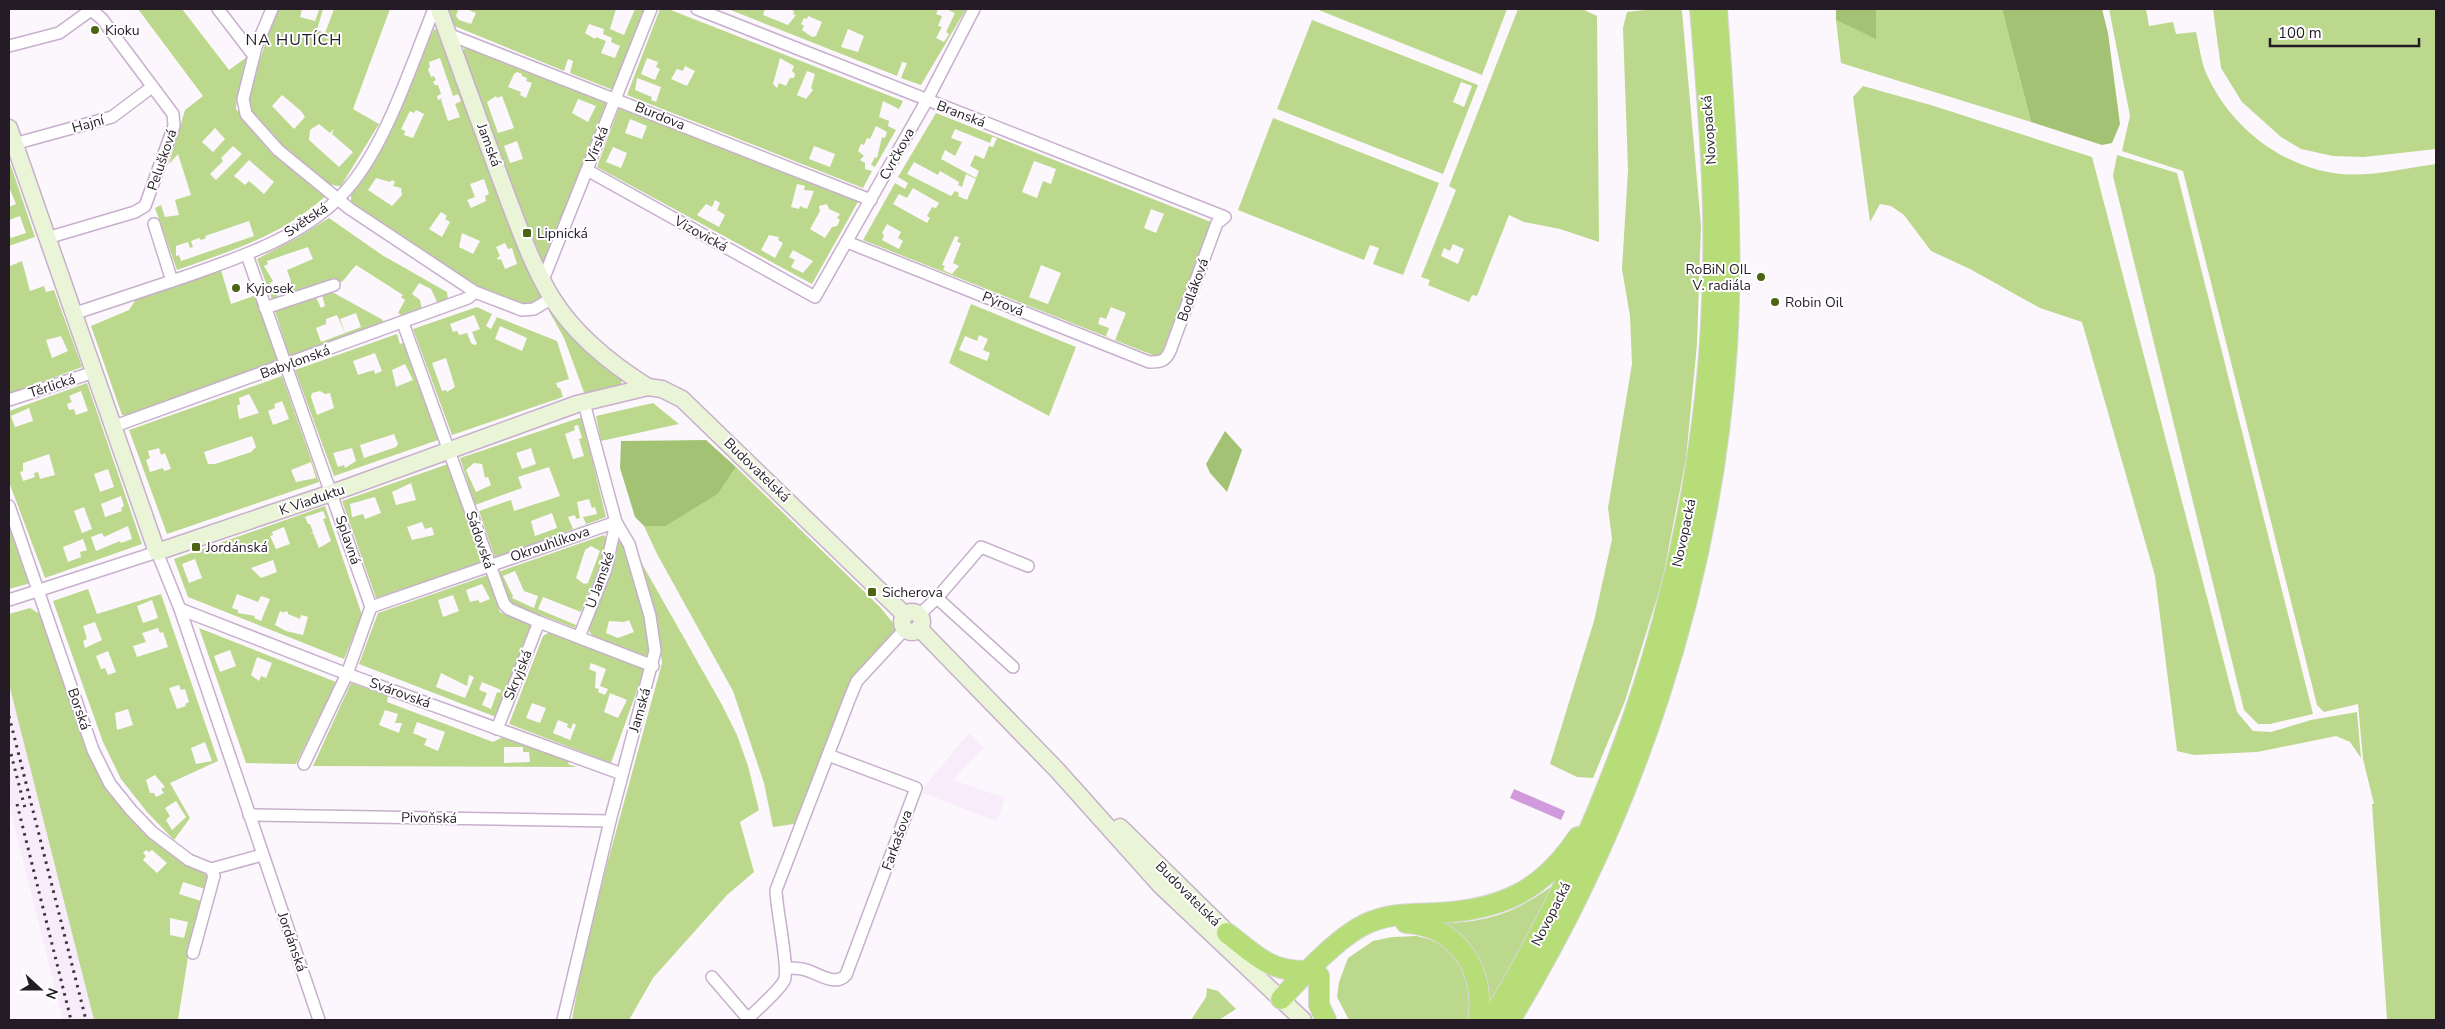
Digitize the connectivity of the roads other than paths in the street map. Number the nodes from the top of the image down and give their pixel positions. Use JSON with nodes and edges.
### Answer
{"nodes":[{"id":1,"x":91,"y":9,"type":"edge"},
{"id":2,"x":218,"y":9,"type":"edge"},
{"id":3,"x":272,"y":9,"type":"edge"},
{"id":4,"x":434,"y":9,"type":"edge"},
{"id":5,"x":439,"y":9,"type":"edge"},
{"id":6,"x":651,"y":9,"type":"edge"},
{"id":7,"x":697,"y":9,"type":"edge"},
{"id":8,"x":974,"y":9,"type":"edge"},
{"id":9,"x":1700,"y":9,"type":"edge"},
{"id":10,"x":1717,"y":9,"type":"edge"},
{"id":11,"x":448,"y":34,"type":"junction"},
{"id":12,"x":9,"y":46,"type":"edge"},
{"id":13,"x":254,"y":56,"type":"junction"},
{"id":14,"x":152,"y":87,"type":"junction"},
{"id":15,"x":616,"y":99,"type":"junction"},
{"id":16,"x":927,"y":100,"type":"junction"},
{"id":17,"x":9,"y":128,"type":"edge"},
{"id":18,"x":14,"y":144,"type":"junction"},
{"id":19,"x":587,"y":170,"type":"junction"},
{"id":20,"x":337,"y":199,"type":"junction"},
{"id":21,"x":871,"y":200,"type":"junction"},
{"id":22,"x":1225,"y":217,"type":"joint"},
{"id":23,"x":154,"y":224,"type":"dead end"},
{"id":24,"x":47,"y":238,"type":"junction"},
{"id":25,"x":846,"y":242,"type":"junction"},
{"id":26,"x":247,"y":255,"type":"junction"},
{"id":27,"x":543,"y":280,"type":"junction"},
{"id":28,"x":172,"y":281,"type":"junction"},
{"id":29,"x":334,"y":285,"type":"dead end"},
{"id":30,"x":476,"y":292,"type":"junction"},
{"id":31,"x":815,"y":297,"type":"joint"},
{"id":32,"x":552,"y":298,"type":"junction"},
{"id":33,"x":265,"y":308,"type":"junction"},
{"id":34,"x":73,"y":314,"type":"junction"},
{"id":35,"x":403,"y":323,"type":"junction"},
{"id":36,"x":1161,"y":362,"type":"joint"},
{"id":37,"x":286,"y":365,"type":"junction"},
{"id":38,"x":94,"y":372,"type":"junction"},
{"id":39,"x":648,"y":387,"type":"junction"},
{"id":40,"x":9,"y":400,"type":"edge"},
{"id":41,"x":584,"y":403,"type":"junction"},
{"id":42,"x":112,"y":427,"type":"junction"},
{"id":43,"x":449,"y":450,"type":"junction"},
{"id":44,"x":331,"y":493,"type":"junction"},
{"id":45,"x":9,"y":506,"type":"edge"},
{"id":46,"x":616,"y":522,"type":"junction"},
{"id":47,"x":157,"y":552,"type":"junction"},
{"id":48,"x":489,"y":565,"type":"junction"},
{"id":49,"x":1028,"y":566,"type":"dead end"},
{"id":50,"x":39,"y":591,"type":"junction"},
{"id":51,"x":936,"y":598,"type":"junction"},
{"id":52,"x":9,"y":600,"type":"edge"},
{"id":53,"x":371,"y":607,"type":"junction"},
{"id":54,"x":180,"y":609,"type":"junction"},
{"id":55,"x":539,"y":622,"type":"junction"},
{"id":56,"x":912,"y":622,"type":"junction"},
{"id":57,"x":579,"y":636,"type":"junction"},
{"id":58,"x":653,"y":666,"type":"junction"},
{"id":59,"x":1013,"y":667,"type":"dead end"},
{"id":60,"x":347,"y":674,"type":"junction"},
{"id":61,"x":497,"y":728,"type":"junction"},
{"id":62,"x":828,"y":755,"type":"junction"},
{"id":63,"x":304,"y":764,"type":"dead end"},
{"id":64,"x":1057,"y":770,"type":"junction"},
{"id":65,"x":622,"y":774,"type":"junction"},
{"id":66,"x":1607,"y":791,"type":"junction"},
{"id":67,"x":249,"y":815,"type":"junction"},
{"id":68,"x":610,"y":821,"type":"junction"},
{"id":69,"x":262,"y":854,"type":"junction"},
{"id":70,"x":211,"y":869,"type":"junction"},
{"id":71,"x":1228,"y":933,"type":"junction"},
{"id":72,"x":193,"y":953,"type":"dead end"},
{"id":73,"x":786,"y":968,"type":"junction"},
{"id":74,"x":1314,"y":974,"type":"junction"},
{"id":75,"x":712,"y":977,"type":"dead end"},
{"id":76,"x":1288,"y":999,"type":"junction"},
{"id":77,"x":319,"y":1020,"type":"edge"},
{"id":78,"x":563,"y":1020,"type":"edge"},
{"id":79,"x":748,"y":1020,"type":"edge"},
{"id":80,"x":1303,"y":1020,"type":"edge"},
{"id":81,"x":1318,"y":1020,"type":"edge"},
{"id":82,"x":1326,"y":1020,"type":"edge"},
{"id":83,"x":1478,"y":1020,"type":"edge"},
{"id":84,"x":1491,"y":1020,"type":"edge"},
{"id":85,"x":1510,"y":1020,"type":"edge"}],
"edges":[{"from":1,"to":12,"type":"street"},
{"from":1,"to":14,"type":"street","name":"Pelušková"},
{"from":2,"to":13,"type":"street"},
{"from":3,"to":13,"type":"street"},
{"from":4,"to":20,"type":"street","name":"Světská"},
{"from":5,"to":11,"type":"street","name":"Jamská"},
{"from":6,"to":15,"type":"street","name":"Vírská"},
{"from":7,"to":16,"type":"street","name":"Branská"},
{"from":8,"to":16,"type":"street","name":"Cvrčkova"},
{"from":9,"to":66,"type":"highway","name":"Novopacká"},
{"from":10,"to":85,"type":"highway","name":"Novopacká"},
{"from":11,"to":15,"type":"street","name":"Burdova"},
{"from":11,"to":27,"type":"street","name":"Jamská"},
{"from":13,"to":20,"type":"street"},
{"from":14,"to":18,"type":"street","name":"Hajní"},
{"from":14,"to":24,"type":"street","name":"Pelušková"},
{"from":15,"to":19,"type":"street","name":"Vírská"},
{"from":15,"to":21,"type":"street","name":"Burdova"},
{"from":16,"to":21,"type":"street","name":"Cvrčkova"},
{"from":16,"to":22,"type":"street","name":"Branská"},
{"from":17,"to":18,"type":"street","name":"Jordánská"},
{"from":18,"to":24,"type":"street","name":"Jordánská"},
{"from":19,"to":27,"type":"street","name":"Vírská"},
{"from":19,"to":31,"type":"street","name":"Vizovická"},
{"from":20,"to":26,"type":"street","name":"Světská"},
{"from":20,"to":30,"type":"street"},
{"from":21,"to":25,"type":"street","name":"Cvrčkova"},
{"from":22,"to":36,"type":"street","name":"Bodláková"},
{"from":23,"to":28,"type":"street"},
{"from":24,"to":34,"type":"street","name":"Jordánská"},
{"from":25,"to":31,"type":"street","name":"Cvrčkova"},
{"from":25,"to":36,"type":"street","name":"Pýrová"},
{"from":26,"to":28,"type":"street","name":"Světská"},
{"from":26,"to":33,"type":"street","name":"Splavná"},
{"from":27,"to":32,"type":"street"},
{"from":28,"to":34,"type":"street","name":"Světská"},
{"from":29,"to":33,"type":"street"},
{"from":30,"to":32,"type":"street"},
{"from":30,"to":35,"type":"street","name":"Babylonská"},
{"from":32,"to":39,"type":"street"},
{"from":33,"to":37,"type":"street","name":"Splavná"},
{"from":34,"to":38,"type":"street","name":"Jordánská"},
{"from":35,"to":37,"type":"street","name":"Babylonská"},
{"from":35,"to":43,"type":"street","name":"Sádovská"},
{"from":37,"to":42,"type":"street","name":"Babylonská"},
{"from":37,"to":44,"type":"street","name":"Splavná"},
{"from":38,"to":40,"type":"street","name":"Těrlická"},
{"from":38,"to":42,"type":"street","name":"Jordánská"},
{"from":39,"to":41,"type":"street","name":"Budovatelská"},
{"from":39,"to":56,"type":"street","name":"Budovatelská"},
{"from":41,"to":43,"type":"street","name":"K Viaduktu"},
{"from":41,"to":46,"type":"street","name":"Jamská"},
{"from":42,"to":47,"type":"street","name":"Jordánská"},
{"from":43,"to":44,"type":"street","name":"K Viaduktu"},
{"from":43,"to":48,"type":"street","name":"Sádovská"},
{"from":44,"to":47,"type":"street","name":"K Viaduktu"},
{"from":44,"to":53,"type":"street","name":"Splavná"},
{"from":45,"to":50,"type":"street","name":"Borská"},
{"from":46,"to":48,"type":"street","name":"Okrouhlíkova"},
{"from":46,"to":57,"type":"street","name":"U Jamské"},
{"from":46,"to":58,"type":"street","name":"Jamská"},
{"from":47,"to":50,"type":"street","name":"K Viaduktu"},
{"from":47,"to":54,"type":"street","name":"Jordánská"},
{"from":48,"to":53,"type":"street","name":"Okrouhlíkova"},
{"from":48,"to":55,"type":"street","name":"Sádovská"},
{"from":49,"to":51,"type":"street"},
{"from":50,"to":52,"type":"street","name":"K Viaduktu"},
{"from":50,"to":70,"type":"street","name":"Borská"},
{"from":51,"to":56,"type":"street"},
{"from":51,"to":59,"type":"street"},
{"from":53,"to":60,"type":"street"},
{"from":54,"to":60,"type":"street","name":"Svárovská"},
{"from":54,"to":67,"type":"street","name":"Jordánská"},
{"from":55,"to":57,"type":"street","name":"Sádovská"},
{"from":55,"to":61,"type":"street","name":"Skryjská"},
{"from":56,"to":62,"type":"street"},
{"from":56,"to":64,"type":"street","name":"Budovatelská"},
{"from":57,"to":58,"type":"street","name":"Sádovská"},
{"from":58,"to":65,"type":"street","name":"Jamská"},
{"from":60,"to":61,"type":"street","name":"Svárovská"},
{"from":60,"to":63,"type":"street"},
{"from":61,"to":65,"type":"street","name":"Svárovská"},
{"from":62,"to":73,"type":"street"},
{"from":62,"to":73,"type":"street","name":"Farkašova"},
{"from":64,"to":71,"type":"street","name":"Budovatelská"},
{"from":64,"to":76,"type":"street","name":"Budovatelská"},
{"from":65,"to":68,"type":"street","name":"Jamská"},
{"from":66,"to":74,"type":"highway"},
{"from":66,"to":84,"type":"highway","name":"Novopacká"},
{"from":67,"to":68,"type":"street","name":"Pivoňská"},
{"from":67,"to":69,"type":"street","name":"Jordánská"},
{"from":68,"to":78,"type":"street","name":"Jamská"},
{"from":69,"to":70,"type":"street"},
{"from":69,"to":77,"type":"street","name":"Jordánská"},
{"from":70,"to":72,"type":"street"},
{"from":71,"to":74,"type":"highway"},
{"from":71,"to":76,"type":"street","name":"Budovatelská"},
{"from":73,"to":79,"type":"street"},
{"from":74,"to":76,"type":"highway"},
{"from":74,"to":82,"type":"highway"},
{"from":74,"to":83,"type":"highway"},
{"from":75,"to":79,"type":"street"},
{"from":76,"to":80,"type":"street","name":"Budovatelská"},
{"from":76,"to":81,"type":"street","name":"Budovatelská"}]}
